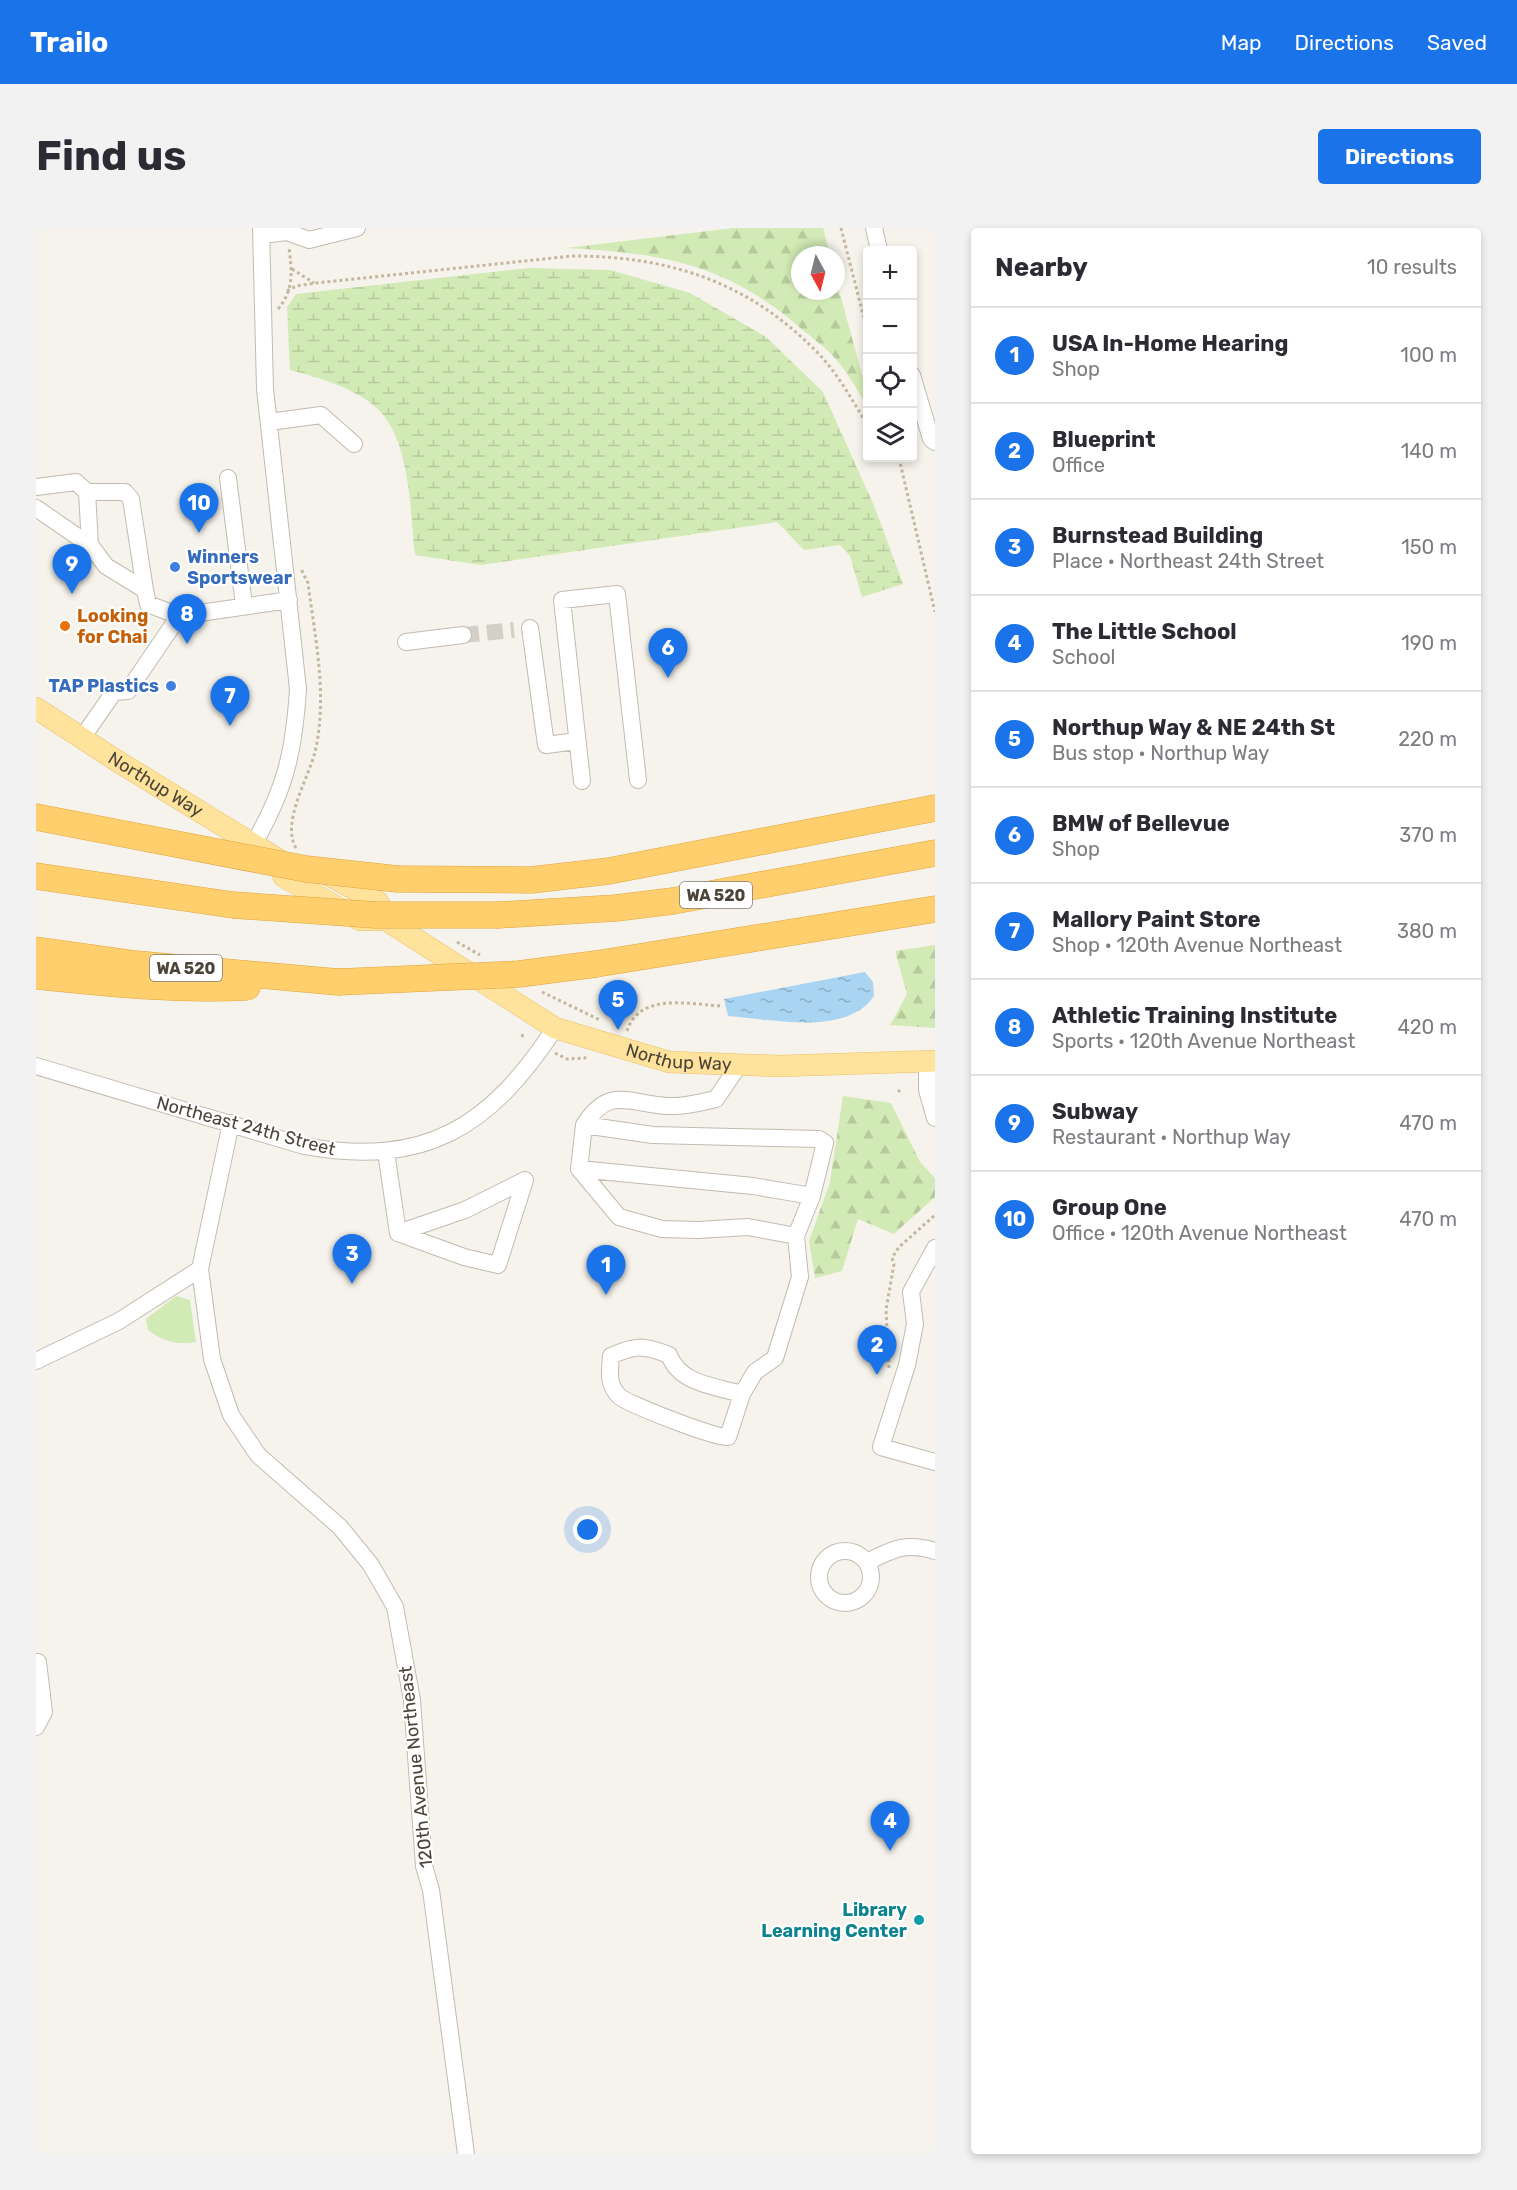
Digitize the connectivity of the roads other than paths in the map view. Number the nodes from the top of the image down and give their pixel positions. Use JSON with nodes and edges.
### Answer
{"nodes":[{"id":1,"x":357,"y":228,"type":"edge"},
{"id":2,"x":874,"y":228,"type":"edge"},
{"id":3,"x":290,"y":230,"type":"edge"},
{"id":4,"x":262,"y":232,"type":"edge"},
{"id":5,"x":878,"y":246,"type":"edge"},
{"id":6,"x":917,"y":392,"type":"edge"},
{"id":7,"x":269,"y":422,"type":"junction"},
{"id":8,"x":935,"y":442,"type":"edge"},
{"id":9,"x":354,"y":444,"type":"dead end"},
{"id":10,"x":228,"y":478,"type":"dead end"},
{"id":11,"x":36,"y":487,"type":"edge"},
{"id":12,"x":87,"y":492,"type":"junction"},
{"id":13,"x":36,"y":508,"type":"edge"},
{"id":14,"x":90,"y":545,"type":"junction"},
{"id":15,"x":145,"y":590,"type":"junction"},
{"id":16,"x":289,"y":600,"type":"junction"},
{"id":17,"x":244,"y":605,"type":"junction"},
{"id":18,"x":179,"y":616,"type":"junction"},
{"id":19,"x":526,"y":628,"type":"dead end"},
{"id":20,"x":463,"y":636,"type":"tunnel mouth"},
{"id":21,"x":406,"y":642,"type":"dead end"},
{"id":22,"x":36,"y":708,"type":"edge"},
{"id":23,"x":82,"y":738,"type":"junction"},
{"id":24,"x":577,"y":741,"type":"junction"},
{"id":25,"x":638,"y":780,"type":"dead end"},
{"id":26,"x":582,"y":782,"type":"dead end"},
{"id":27,"x":935,"y":808,"type":"edge"},
{"id":28,"x":36,"y":817,"type":"edge"},
{"id":29,"x":253,"y":845,"type":"junction"},
{"id":30,"x":934,"y":853,"type":"edge"},
{"id":31,"x":36,"y":860,"type":"edge"},
{"id":32,"x":36,"y":876,"type":"edge"},
{"id":33,"x":110,"y":886,"type":"junction"},
{"id":34,"x":935,"y":909,"type":"edge"},
{"id":35,"x":36,"y":950,"type":"edge"},
{"id":36,"x":36,"y":976,"type":"edge"},
{"id":37,"x":338,"y":982,"type":"junction"},
{"id":38,"x":555,"y":1028,"type":"junction"},
{"id":39,"x":931,"y":1061,"type":"edge"},
{"id":40,"x":739,"y":1065,"type":"junction"},
{"id":41,"x":36,"y":1066,"type":"edge"},
{"id":42,"x":935,"y":1118,"type":"edge"},
{"id":43,"x":231,"y":1123,"type":"junction"},
{"id":44,"x":584,"y":1125,"type":"junction"},
{"id":45,"x":386,"y":1152,"type":"junction"},
{"id":46,"x":579,"y":1169,"type":"junction"},
{"id":47,"x":812,"y":1196,"type":"junction"},
{"id":48,"x":398,"y":1233,"type":"junction"},
{"id":49,"x":796,"y":1236,"type":"junction"},
{"id":50,"x":935,"y":1248,"type":"edge"},
{"id":51,"x":200,"y":1269,"type":"junction"},
{"id":52,"x":36,"y":1361,"type":"edge"},
{"id":53,"x":742,"y":1394,"type":"junction"},
{"id":54,"x":935,"y":1462,"type":"edge"},
{"id":55,"x":935,"y":1551,"type":"edge"},
{"id":56,"x":867,"y":1562,"type":"dead end"},
{"id":57,"x":38,"y":1662,"type":"dead end"},
{"id":58,"x":36,"y":1727,"type":"edge"},
{"id":59,"x":466,"y":2154,"type":"edge"}],
"edges":[{"from":1,"to":3,"type":"street"},
{"from":2,"to":5,"type":"street"},
{"from":3,"to":4,"type":"street"},
{"from":4,"to":7,"type":"street"},
{"from":6,"to":8,"type":"street"},
{"from":7,"to":9,"type":"street"},
{"from":7,"to":16,"type":"street"},
{"from":10,"to":17,"type":"street"},
{"from":11,"to":12,"type":"street"},
{"from":12,"to":14,"type":"street"},
{"from":12,"to":15,"type":"street"},
{"from":13,"to":14,"type":"street"},
{"from":14,"to":15,"type":"street"},
{"from":15,"to":18,"type":"street"},
{"from":16,"to":17,"type":"street"},
{"from":16,"to":29,"type":"street"},
{"from":17,"to":18,"type":"street"},
{"from":18,"to":23,"type":"street"},
{"from":19,"to":24,"type":"street"},
{"from":20,"to":21,"type":"street"},
{"from":22,"to":23,"type":"main road","name":"Northup Way"},
{"from":23,"to":29,"type":"main road","name":"Northup Way"},
{"from":24,"to":25,"type":"street"},
{"from":24,"to":26,"type":"street"},
{"from":27,"to":28,"type":"highway","bridge":true},
{"from":29,"to":38,"type":"main road","name":"Northup Way"},
{"from":30,"to":33,"type":"highway","number":"WA 520","bridge":true},
{"from":31,"to":33,"type":"highway"},
{"from":32,"to":33,"type":"highway","number":"WA 520"},
{"from":34,"to":37,"type":"highway","number":"WA 520","bridge":true},
{"from":35,"to":37,"type":"highway","number":"WA 520"},
{"from":36,"to":37,"type":"highway"},
{"from":38,"to":40,"type":"main road","name":"Northup Way"},
{"from":38,"to":45,"type":"street","name":"Northeast 24th Street"},
{"from":39,"to":40,"type":"main road","name":"Northup Way"},
{"from":39,"to":42,"type":"street"},
{"from":40,"to":44,"type":"street"},
{"from":41,"to":43,"type":"street","name":"Northeast 24th Street"},
{"from":43,"to":45,"type":"street","name":"Northeast 24th Street"},
{"from":43,"to":51,"type":"street","name":"120th Avenue Northeast"},
{"from":44,"to":46,"type":"street"},
{"from":44,"to":47,"type":"street"},
{"from":45,"to":48,"type":"street"},
{"from":46,"to":47,"type":"street"},
{"from":46,"to":49,"type":"street"},
{"from":47,"to":49,"type":"street"},
{"from":48,"to":48,"type":"street"},
{"from":49,"to":53,"type":"street"},
{"from":50,"to":54,"type":"street"},
{"from":51,"to":52,"type":"street"},
{"from":51,"to":59,"type":"street","name":"120th Avenue Northeast"},
{"from":53,"to":53,"type":"street"},
{"from":55,"to":56,"type":"street"},
{"from":57,"to":58,"type":"street"}]}
